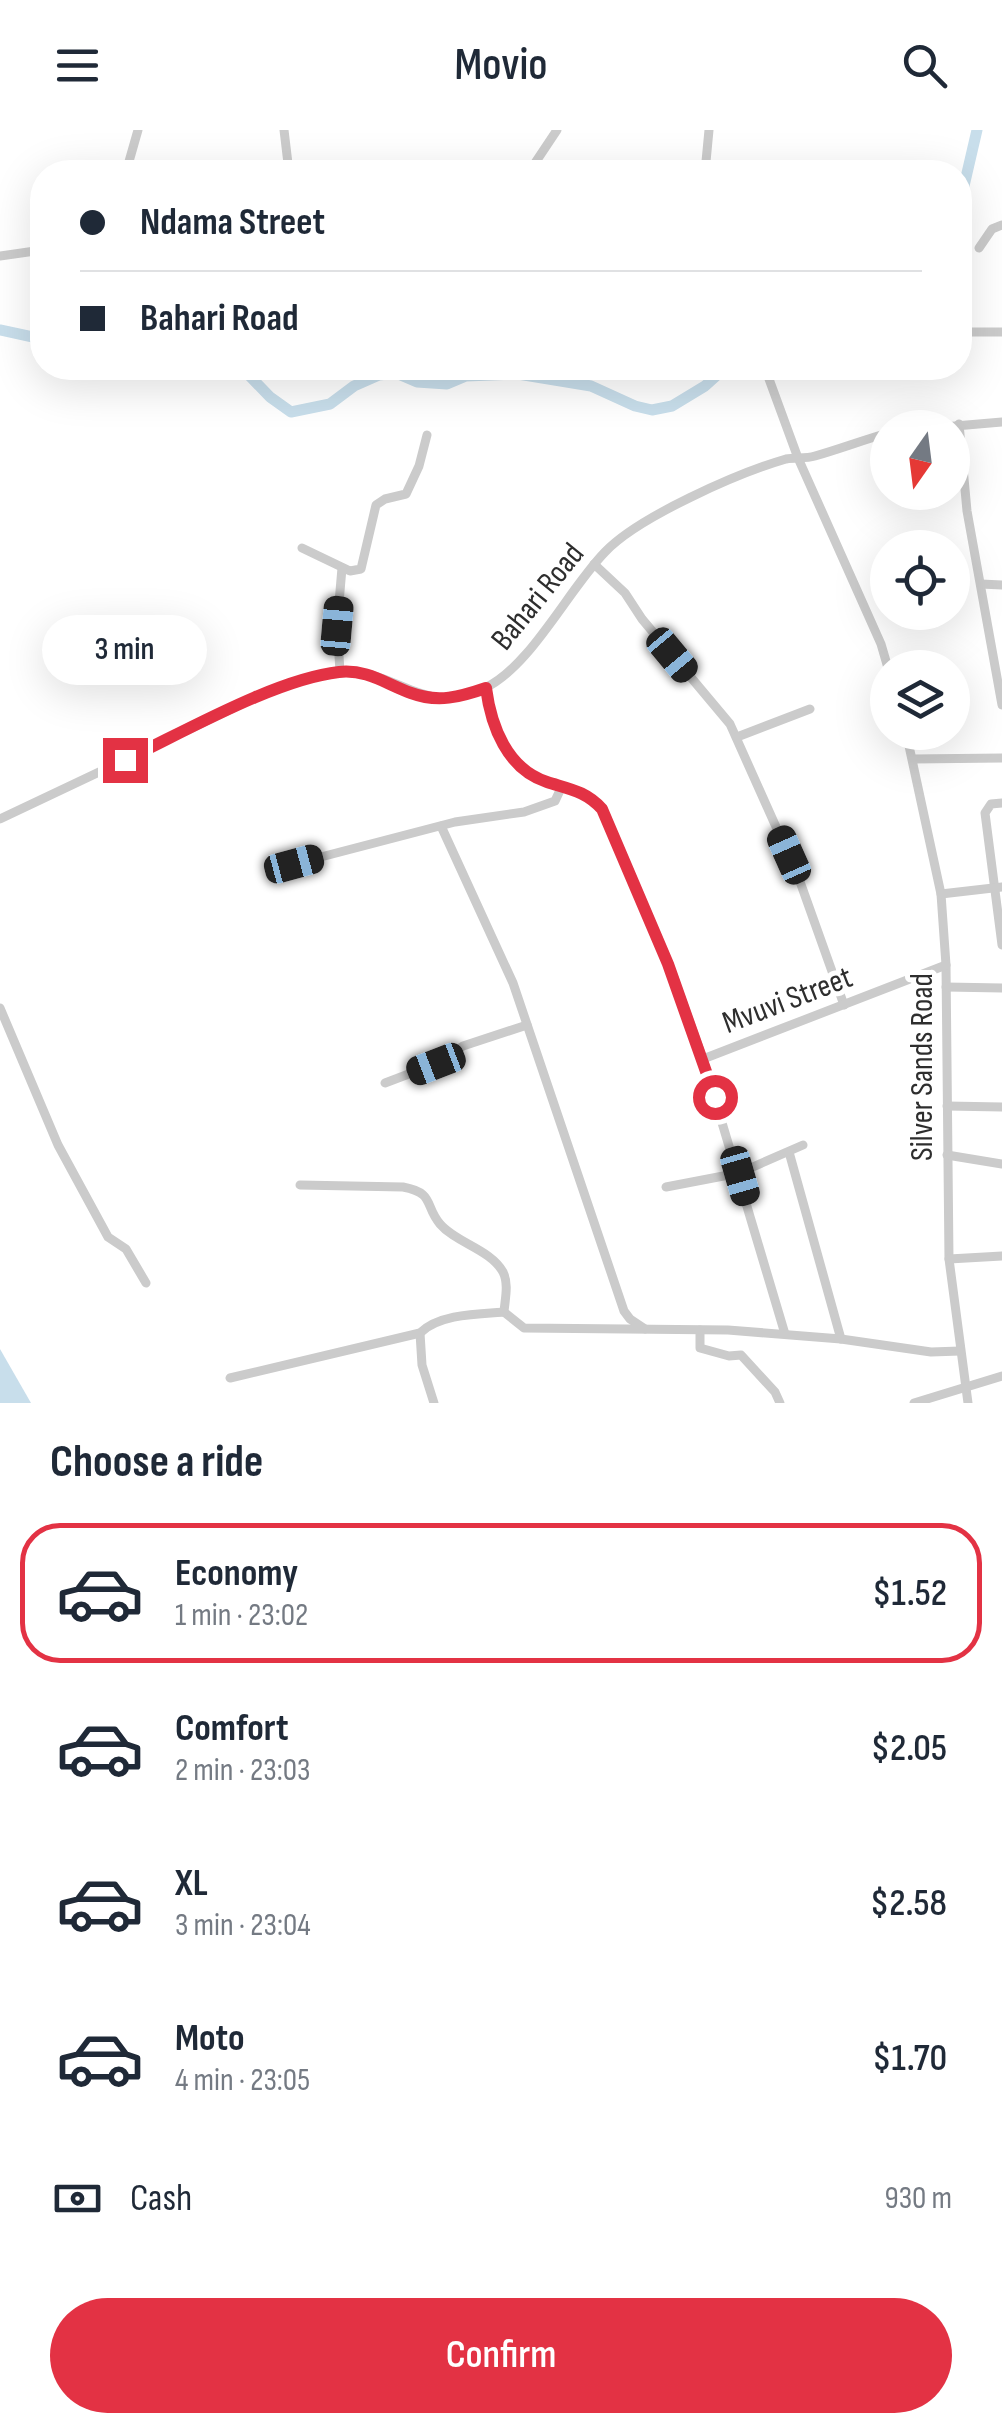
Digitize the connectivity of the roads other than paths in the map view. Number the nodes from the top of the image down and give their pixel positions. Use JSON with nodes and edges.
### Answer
{"nodes":[{"id":1,"x":138,"y":130,"type":"edge"},
{"id":2,"x":284,"y":130,"type":"edge"},
{"id":3,"x":557,"y":130,"type":"edge"},
{"id":4,"x":709,"y":130,"type":"edge"},
{"id":5,"x":129,"y":160,"type":"edge"},
{"id":6,"x":287,"y":160,"type":"edge"},
{"id":7,"x":537,"y":160,"type":"edge"},
{"id":8,"x":706,"y":160,"type":"edge"},
{"id":9,"x":1002,"y":225,"type":"edge"},
{"id":10,"x":979,"y":248,"type":"dead end"},
{"id":11,"x":30,"y":252,"type":"edge"},
{"id":12,"x":0,"y":256,"type":"edge"},
{"id":13,"x":972,"y":332,"type":"edge"},
{"id":14,"x":1002,"y":332,"type":"edge"},
{"id":15,"x":769,"y":380,"type":"edge"},
{"id":16,"x":1002,"y":422,"type":"edge"},
{"id":17,"x":970,"y":423,"type":"edge"},
{"id":18,"x":427,"y":436,"type":"dead end"},
{"id":19,"x":870,"y":440,"type":"edge"},
{"id":20,"x":798,"y":458,"type":"junction"},
{"id":21,"x":968,"y":510,"type":"edge"},
{"id":22,"x":302,"y":548,"type":"dead end"},
{"id":23,"x":594,"y":564,"type":"junction"},
{"id":24,"x":342,"y":568,"type":"junction"},
{"id":25,"x":982,"y":584,"type":"junction"},
{"id":26,"x":1002,"y":585,"type":"edge"},
{"id":27,"x":882,"y":650,"type":"edge"},
{"id":28,"x":340,"y":672,"type":"junction"},
{"id":29,"x":486,"y":688,"type":"junction"},
{"id":30,"x":1002,"y":706,"type":"edge"},
{"id":31,"x":810,"y":709,"type":"dead end"},
{"id":32,"x":737,"y":737,"type":"junction"},
{"id":33,"x":911,"y":750,"type":"edge"},
{"id":34,"x":1002,"y":758,"type":"edge"},
{"id":35,"x":913,"y":759,"type":"junction"},
{"id":36,"x":562,"y":786,"type":"junction"},
{"id":37,"x":1002,"y":804,"type":"edge"},
{"id":38,"x":0,"y":819,"type":"edge"},
{"id":39,"x":441,"y":826,"type":"junction"},
{"id":40,"x":294,"y":864,"type":"dead end"},
{"id":41,"x":997,"y":887,"type":"edge"},
{"id":42,"x":941,"y":894,"type":"junction"},
{"id":43,"x":1002,"y":945,"type":"edge"},
{"id":44,"x":946,"y":965,"type":"junction"},
{"id":45,"x":946,"y":987,"type":"junction"},
{"id":46,"x":1002,"y":988,"type":"edge"},
{"id":47,"x":844,"y":1004,"type":"junction"},
{"id":48,"x":0,"y":1008,"type":"edge"},
{"id":49,"x":528,"y":1025,"type":"junction"},
{"id":50,"x":702,"y":1059,"type":"junction"},
{"id":51,"x":385,"y":1082,"type":"dead end"},
{"id":52,"x":947,"y":1106,"type":"junction"},
{"id":53,"x":1002,"y":1108,"type":"edge"},
{"id":54,"x":803,"y":1145,"type":"dead end"},
{"id":55,"x":789,"y":1152,"type":"junction"},
{"id":56,"x":947,"y":1155,"type":"junction"},
{"id":57,"x":1002,"y":1164,"type":"edge"},
{"id":58,"x":739,"y":1173,"type":"junction"},
{"id":59,"x":300,"y":1186,"type":"dead end"},
{"id":60,"x":666,"y":1187,"type":"dead end"},
{"id":61,"x":1002,"y":1256,"type":"edge"},
{"id":62,"x":948,"y":1259,"type":"junction"},
{"id":63,"x":146,"y":1283,"type":"dead end"},
{"id":64,"x":504,"y":1312,"type":"junction"},
{"id":65,"x":646,"y":1330,"type":"junction"},
{"id":66,"x":700,"y":1330,"type":"junction"},
{"id":67,"x":420,"y":1333,"type":"junction"},
{"id":68,"x":786,"y":1334,"type":"junction"},
{"id":69,"x":841,"y":1339,"type":"junction"},
{"id":70,"x":960,"y":1351,"type":"junction"},
{"id":71,"x":1002,"y":1376,"type":"edge"},
{"id":72,"x":230,"y":1378,"type":"dead end"},
{"id":73,"x":966,"y":1388,"type":"junction"},
{"id":74,"x":434,"y":1403,"type":"edge"},
{"id":75,"x":780,"y":1403,"type":"edge"},
{"id":76,"x":914,"y":1403,"type":"edge"},
{"id":77,"x":968,"y":1403,"type":"edge"}],
"edges":[{"from":1,"to":5,"type":"street"},
{"from":2,"to":6,"type":"street"},
{"from":3,"to":7,"type":"street"},
{"from":4,"to":8,"type":"street"},
{"from":9,"to":10,"type":"street"},
{"from":11,"to":12,"type":"street"},
{"from":13,"to":14,"type":"street"},
{"from":15,"to":20,"type":"street"},
{"from":16,"to":17,"type":"street"},
{"from":18,"to":24,"type":"street"},
{"from":19,"to":20,"type":"street","name":"Bahari Road"},
{"from":20,"to":23,"type":"street","name":"Bahari Road"},
{"from":20,"to":27,"type":"street"},
{"from":21,"to":25,"type":"street"},
{"from":22,"to":24,"type":"street"},
{"from":23,"to":29,"type":"street","name":"Bahari Road"},
{"from":23,"to":32,"type":"street"},
{"from":24,"to":28,"type":"street"},
{"from":25,"to":26,"type":"street"},
{"from":25,"to":30,"type":"street"},
{"from":28,"to":29,"type":"street","name":"Bahari Road"},
{"from":28,"to":38,"type":"street","name":"Bahari Road"},
{"from":29,"to":36,"type":"street"},
{"from":31,"to":32,"type":"street"},
{"from":32,"to":47,"type":"street"},
{"from":33,"to":35,"type":"street","name":"Silver Sands Road"},
{"from":34,"to":35,"type":"street"},
{"from":35,"to":42,"type":"street","name":"Silver Sands Road"},
{"from":36,"to":39,"type":"street"},
{"from":36,"to":50,"type":"street"},
{"from":37,"to":41,"type":"street"},
{"from":39,"to":40,"type":"street"},
{"from":39,"to":49,"type":"street"},
{"from":41,"to":42,"type":"street"},
{"from":41,"to":43,"type":"street"},
{"from":42,"to":44,"type":"street","name":"Silver Sands Road"},
{"from":44,"to":45,"type":"street","name":"Silver Sands Road"},
{"from":44,"to":47,"type":"street","name":"Mvuvi Street"},
{"from":45,"to":46,"type":"street"},
{"from":45,"to":52,"type":"street","name":"Silver Sands Road"},
{"from":47,"to":50,"type":"street","name":"Mvuvi Street"},
{"from":48,"to":63,"type":"street"},
{"from":49,"to":51,"type":"street"},
{"from":49,"to":65,"type":"street"},
{"from":50,"to":58,"type":"street"},
{"from":52,"to":53,"type":"street"},
{"from":52,"to":56,"type":"street","name":"Silver Sands Road"},
{"from":54,"to":55,"type":"street"},
{"from":55,"to":58,"type":"street"},
{"from":55,"to":69,"type":"street"},
{"from":56,"to":57,"type":"street"},
{"from":56,"to":62,"type":"street","name":"Silver Sands Road"},
{"from":58,"to":60,"type":"street"},
{"from":58,"to":68,"type":"street"},
{"from":59,"to":64,"type":"street"},
{"from":61,"to":62,"type":"street"},
{"from":62,"to":70,"type":"street","name":"Silver Sands Road"},
{"from":64,"to":65,"type":"street"},
{"from":64,"to":67,"type":"street"},
{"from":65,"to":66,"type":"street"},
{"from":66,"to":68,"type":"street"},
{"from":66,"to":75,"type":"street"},
{"from":67,"to":72,"type":"street"},
{"from":67,"to":74,"type":"street"},
{"from":68,"to":69,"type":"street"},
{"from":69,"to":70,"type":"street"},
{"from":70,"to":73,"type":"street","name":"Silver Sands Road"},
{"from":71,"to":73,"type":"street"},
{"from":73,"to":76,"type":"street"},
{"from":73,"to":77,"type":"street","name":"Silver Sands Road"}]}
